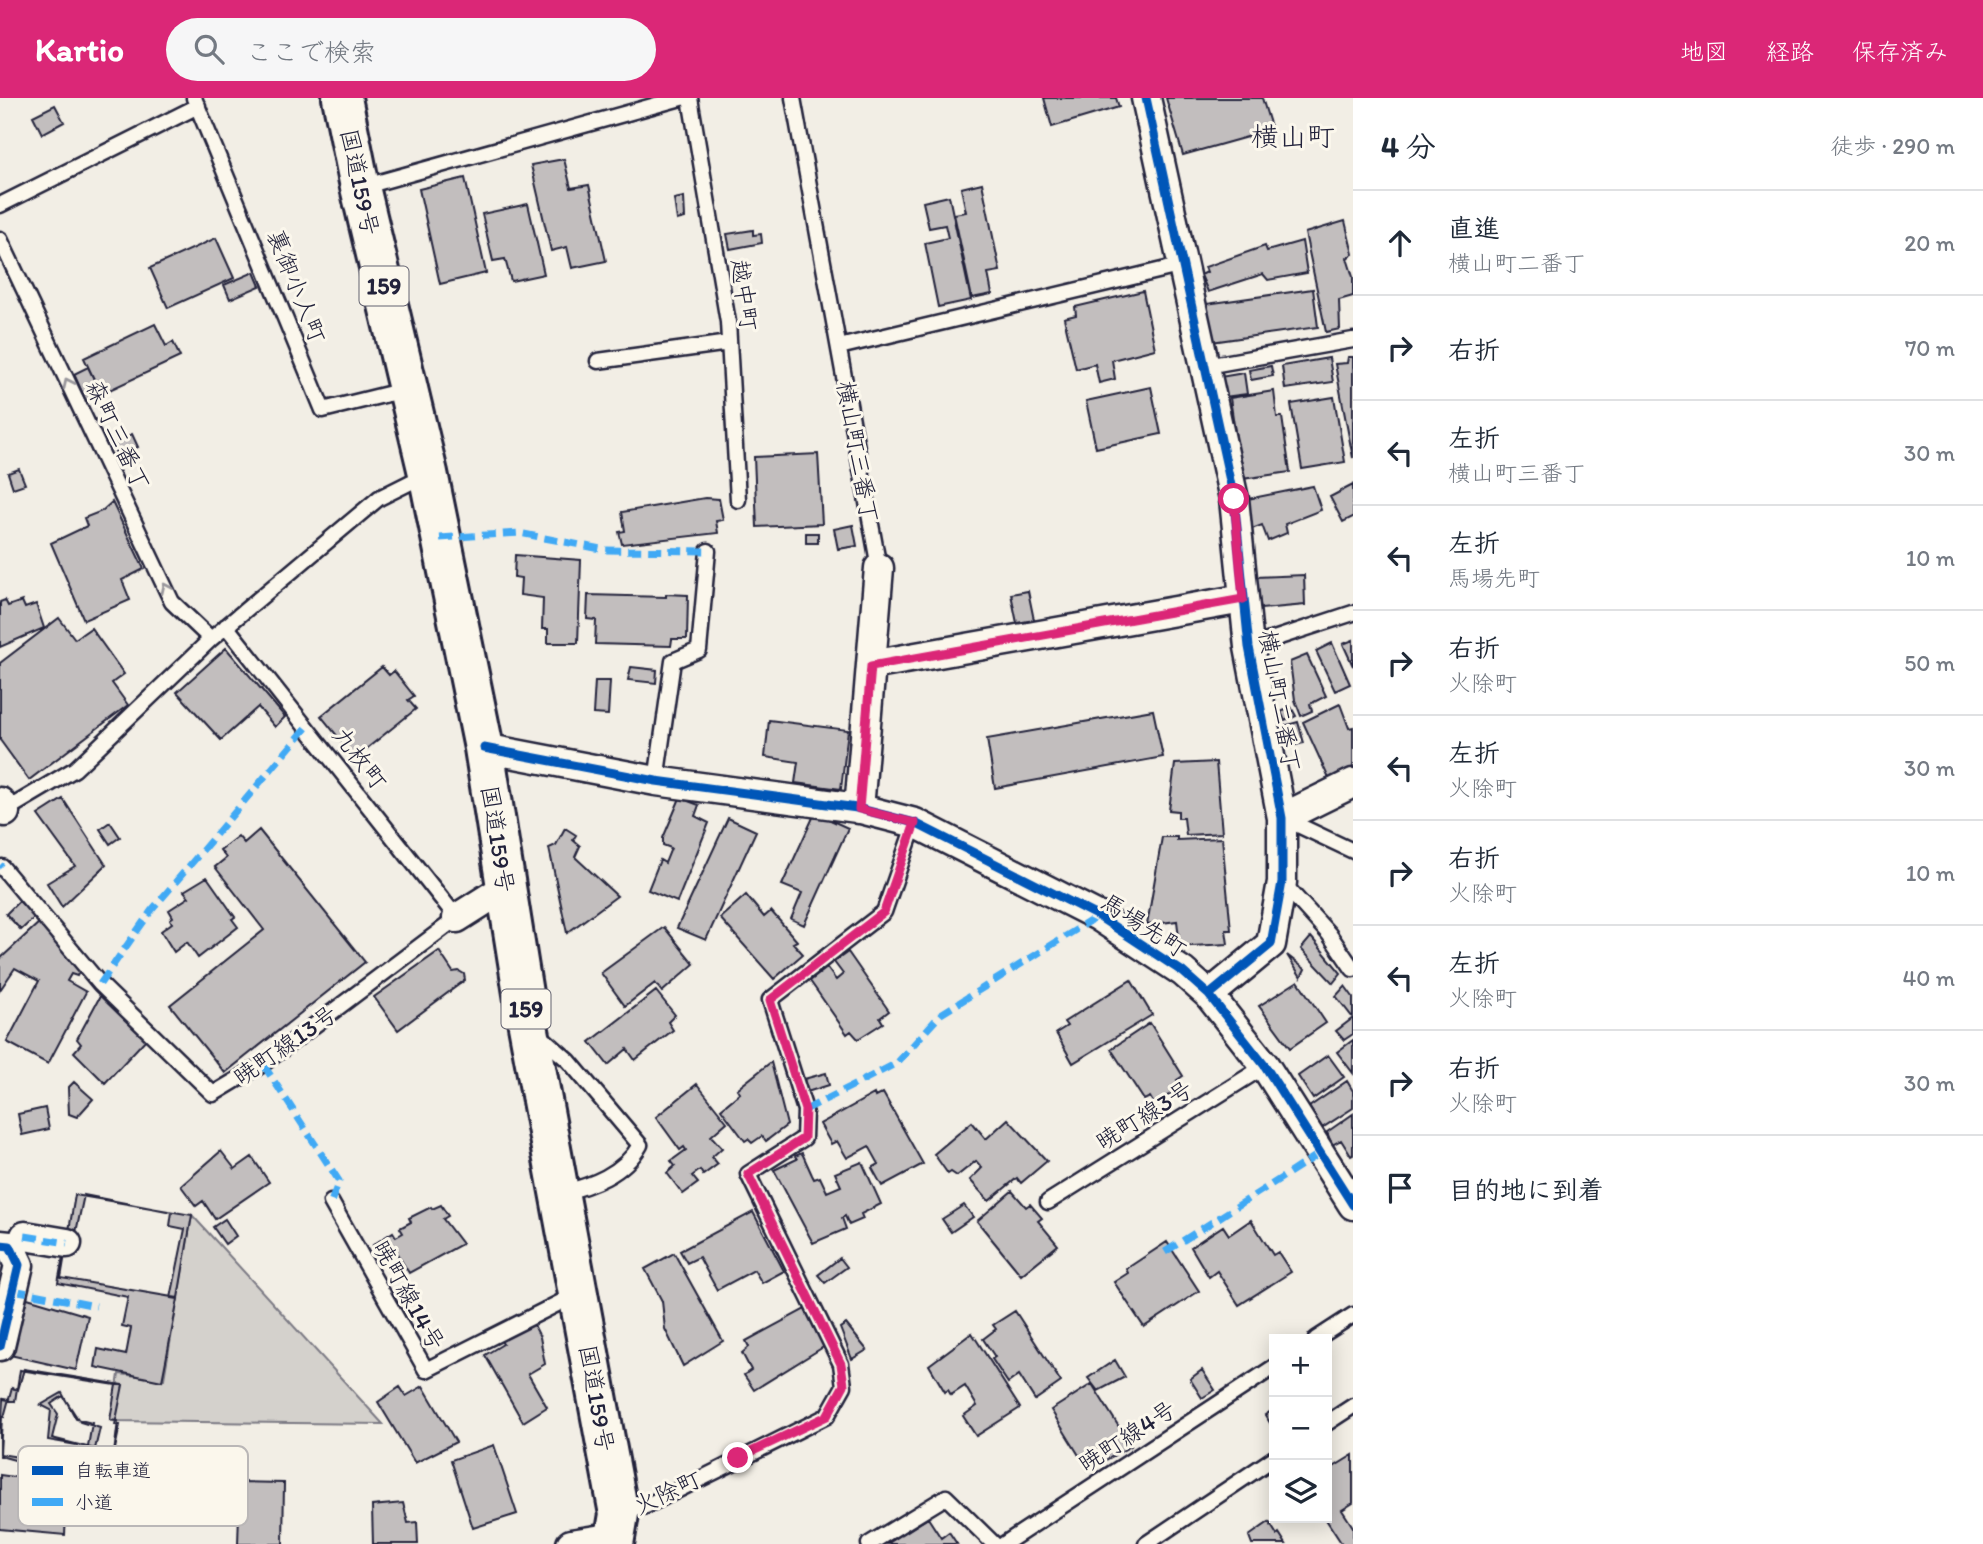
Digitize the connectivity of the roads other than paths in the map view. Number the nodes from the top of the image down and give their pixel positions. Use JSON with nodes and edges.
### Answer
{"nodes":[{"id":1,"x":342,"y":98,"type":"edge"},
{"id":2,"x":681,"y":98,"type":"edge"},
{"id":3,"x":690,"y":98,"type":"edge"},
{"id":4,"x":793,"y":98,"type":"edge"},
{"id":5,"x":1146,"y":98,"type":"edge"},
{"id":6,"x":196,"y":102,"type":"edge"},
{"id":7,"x":360,"y":187,"type":"junction"},
{"id":8,"x":0,"y":205,"type":"edge"},
{"id":9,"x":0,"y":239,"type":"edge"},
{"id":10,"x":1184,"y":265,"type":"junction"},
{"id":11,"x":1353,"y":340,"type":"edge"},
{"id":12,"x":729,"y":343,"type":"junction"},
{"id":13,"x":839,"y":347,"type":"junction"},
{"id":14,"x":598,"y":361,"type":"dead end"},
{"id":15,"x":1206,"y":366,"type":"junction"},
{"id":16,"x":408,"y":389,"type":"junction"},
{"id":17,"x":428,"y":473,"type":"junction"},
{"id":18,"x":738,"y":500,"type":"dead end"},
{"id":19,"x":708,"y":551,"type":"dead end"},
{"id":20,"x":879,"y":568,"type":"joint"},
{"id":21,"x":1243,"y":599,"type":"junction"},
{"id":22,"x":1353,"y":613,"type":"edge"},
{"id":23,"x":226,"y":626,"type":"junction"},
{"id":24,"x":211,"y":639,"type":"junction"},
{"id":25,"x":1249,"y":647,"type":"junction"},
{"id":26,"x":871,"y":666,"type":"junction"},
{"id":27,"x":484,"y":748,"type":"junction"},
{"id":28,"x":656,"y":781,"type":"junction"},
{"id":29,"x":1353,"y":783,"type":"edge"},
{"id":30,"x":2,"y":809,"type":"edge"},
{"id":31,"x":859,"y":809,"type":"junction"},
{"id":32,"x":1282,"y":818,"type":"junction"},
{"id":33,"x":915,"y":823,"type":"junction"},
{"id":34,"x":1353,"y":851,"type":"edge"},
{"id":35,"x":2,"y":867,"type":"dead end"},
{"id":36,"x":1282,"y":882,"type":"junction"},
{"id":37,"x":506,"y":887,"type":"junction"},
{"id":38,"x":457,"y":918,"type":"junction"},
{"id":39,"x":1353,"y":969,"type":"edge"},
{"id":40,"x":1209,"y":995,"type":"junction"},
{"id":41,"x":528,"y":1025,"type":"junction"},
{"id":42,"x":1265,"y":1066,"type":"junction"},
{"id":43,"x":560,"y":1193,"type":"junction"},
{"id":44,"x":331,"y":1202,"type":"dead end"},
{"id":45,"x":1048,"y":1202,"type":"dead end"},
{"id":46,"x":1353,"y":1205,"type":"edge"},
{"id":47,"x":12,"y":1241,"type":"edge"},
{"id":48,"x":67,"y":1243,"type":"dead end"},
{"id":49,"x":578,"y":1293,"type":"junction"},
{"id":50,"x":1353,"y":1315,"type":"edge"},
{"id":51,"x":1324,"y":1334,"type":"edge"},
{"id":52,"x":0,"y":1346,"type":"edge"},
{"id":53,"x":1269,"y":1370,"type":"edge"},
{"id":54,"x":1353,"y":1406,"type":"edge"},
{"id":55,"x":1332,"y":1420,"type":"edge"},
{"id":56,"x":1271,"y":1460,"type":"edge"},
{"id":57,"x":616,"y":1532,"type":"edge"},
{"id":58,"x":571,"y":1544,"type":"edge"},
{"id":59,"x":869,"y":1544,"type":"edge"},
{"id":60,"x":994,"y":1544,"type":"edge"},
{"id":61,"x":1004,"y":1544,"type":"edge"},
{"id":62,"x":1146,"y":1544,"type":"edge"}],
"edges":[{"from":1,"to":7,"type":"highway","name":"国道159号","number":"159"},
{"from":2,"to":7,"type":"lane"},
{"from":3,"to":12,"type":"lane","name":"越中町"},
{"from":4,"to":13,"type":"lane","name":"横山町三番丁"},
{"from":5,"to":10,"type":"street","name":"横山町二番丁"},
{"from":6,"to":8,"type":"lane"},
{"from":6,"to":16,"type":"lane","name":"裏御小人町"},
{"from":7,"to":16,"type":"highway","name":"国道159号","number":"159"},
{"from":24,"to":9,"type":"lane","name":"森町三番丁","one_way":true},
{"from":10,"to":13,"type":"lane"},
{"from":10,"to":15,"type":"street","name":"横山町二番丁"},
{"from":11,"to":15,"type":"lane"},
{"from":12,"to":14,"type":"lane"},
{"from":12,"to":18,"type":"lane","name":"越中町"},
{"from":13,"to":20,"type":"lane","name":"横山町三番丁"},
{"from":15,"to":21,"type":"street","name":"横山町二番丁"},
{"from":16,"to":17,"type":"highway","name":"国道159号","number":"159"},
{"from":17,"to":23,"type":"lane"},
{"from":17,"to":27,"type":"highway","name":"国道159号","number":"159"},
{"from":19,"to":28,"type":"lane"},
{"from":20,"to":26,"type":"street","name":"横山町三番丁"},
{"from":21,"to":25,"type":"street","name":"横山町二番丁"},
{"from":21,"to":26,"type":"street"},
{"from":22,"to":25,"type":"lane"},
{"from":23,"to":24,"type":"lane"},
{"from":23,"to":38,"type":"lane","name":"九枚町"},
{"from":24,"to":30,"type":"lane"},
{"from":25,"to":32,"type":"street","name":"横山町二番丁"},
{"from":26,"to":31,"type":"street","name":"横山町三番丁"},
{"from":27,"to":28,"type":"street","name":"馬場先町"},
{"from":27,"to":37,"type":"highway","name":"国道159号","number":"159"},
{"from":28,"to":31,"type":"street","name":"馬場先町"},
{"from":29,"to":32,"type":"street"},
{"from":31,"to":33,"type":"street","name":"馬場先町"},
{"from":32,"to":34,"type":"lane"},
{"from":32,"to":36,"type":"street","name":"横山町二番丁"},
{"from":33,"to":40,"type":"street","name":"馬場先町"},
{"from":33,"to":57,"type":"lane","name":"火除町"},
{"from":35,"to":38,"type":"lane","name":"暁町線13号"},
{"from":36,"to":39,"type":"lane"},
{"from":36,"to":40,"type":"street","name":"横山町二番丁"},
{"from":37,"to":38,"type":"street","name":"暁町線13号"},
{"from":37,"to":41,"type":"highway","name":"国道159号","number":"159"},
{"from":40,"to":42,"type":"street","name":"馬場先町"},
{"from":41,"to":43,"type":"highway","name":"国道159号","number":"159"},
{"from":41,"to":43,"type":"lane"},
{"from":42,"to":45,"type":"lane","name":"暁町線3号"},
{"from":42,"to":46,"type":"street","name":"馬場先町"},
{"from":43,"to":49,"type":"highway","name":"国道159号","number":"159"},
{"from":44,"to":49,"type":"lane","name":"暁町線14号"},
{"from":47,"to":48,"type":"street"},
{"from":47,"to":52,"type":"street"},
{"from":49,"to":57,"type":"highway","name":"国道159号","number":"159"},
{"from":50,"to":51,"type":"lane"},
{"from":53,"to":61,"type":"lane","name":"暁町線4号"},
{"from":54,"to":55,"type":"lane"},
{"from":56,"to":62,"type":"lane"},
{"from":57,"to":58,"type":"street","name":"火除町"},
{"from":59,"to":60,"type":"lane"}]}
